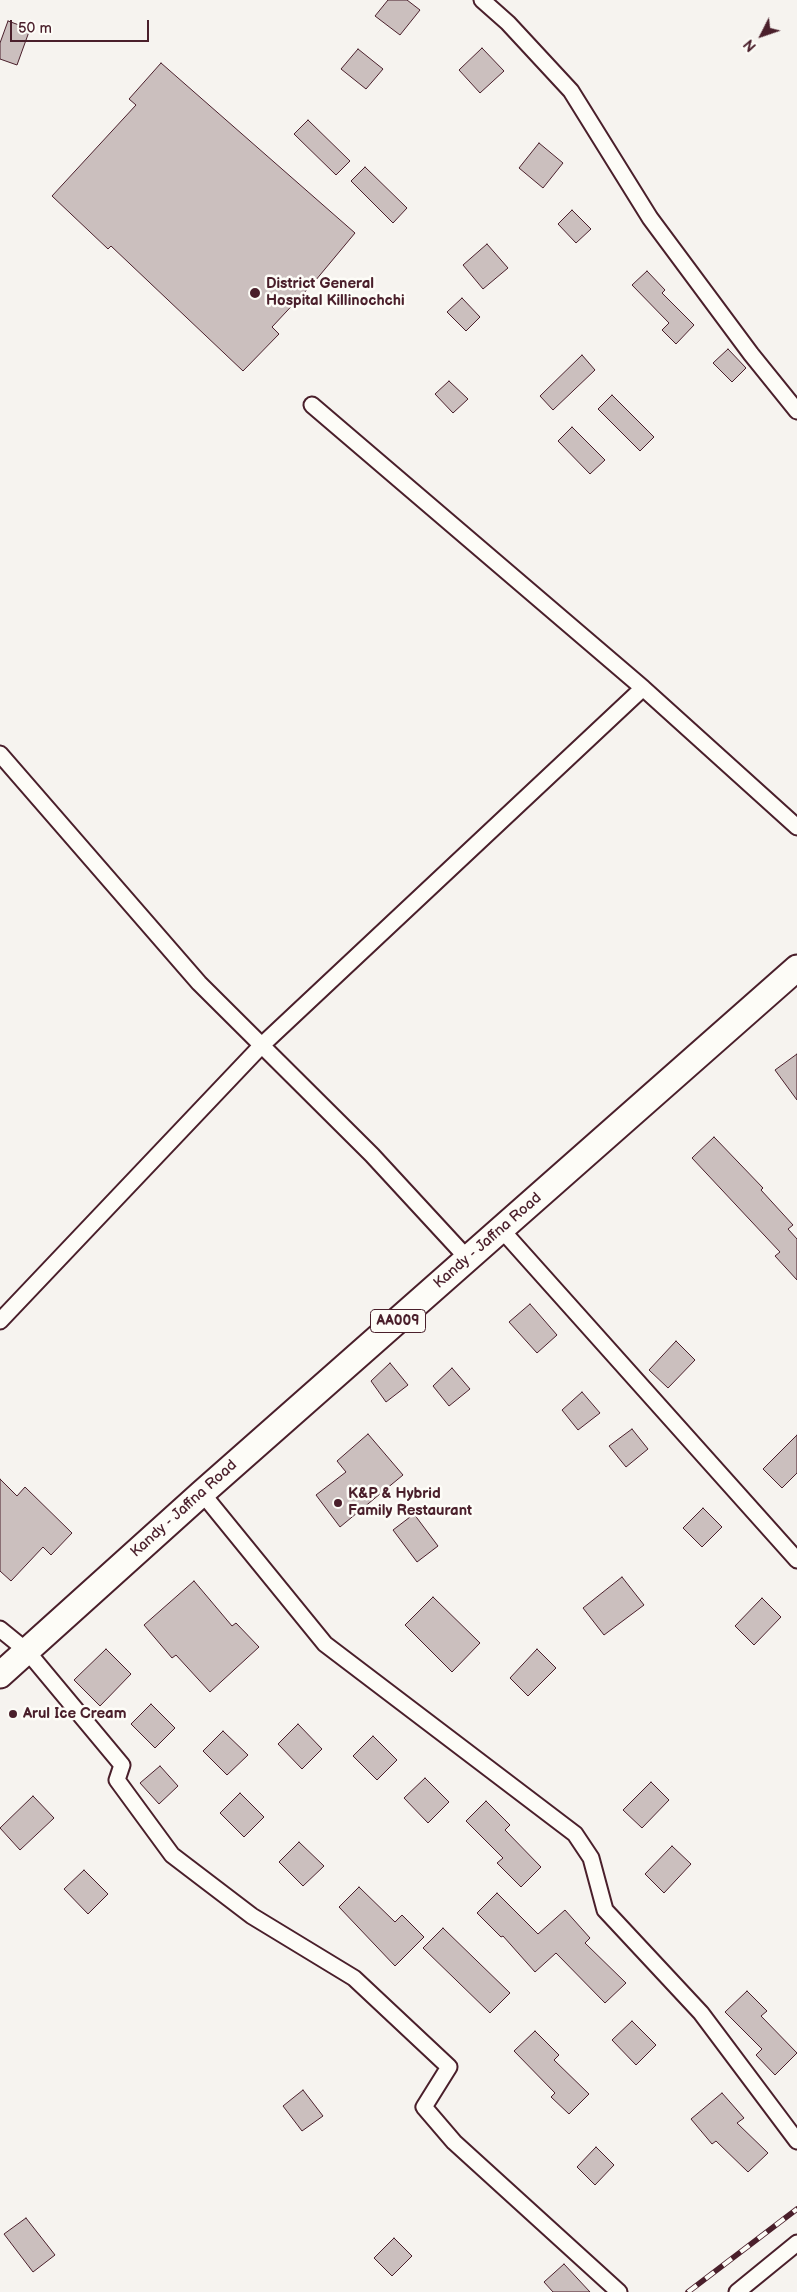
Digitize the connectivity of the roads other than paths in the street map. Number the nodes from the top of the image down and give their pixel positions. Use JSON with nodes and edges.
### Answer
{"nodes":[{"id":1,"x":482,"y":0,"type":"edge"},
{"id":2,"x":312,"y":405,"type":"dead end"},
{"id":3,"x":797,"y":411,"type":"edge"},
{"id":4,"x":643,"y":688,"type":"junction"},
{"id":5,"x":0,"y":754,"type":"edge"},
{"id":6,"x":797,"y":826,"type":"edge"},
{"id":7,"x":797,"y":968,"type":"edge"},
{"id":8,"x":262,"y":1044,"type":"junction"},
{"id":9,"x":501,"y":1229,"type":"junction"},
{"id":10,"x":468,"y":1259,"type":"junction"},
{"id":11,"x":0,"y":1321,"type":"edge"},
{"id":12,"x":202,"y":1493,"type":"junction"},
{"id":13,"x":797,"y":1560,"type":"edge"},
{"id":14,"x":0,"y":1629,"type":"edge"},
{"id":15,"x":27,"y":1651,"type":"junction"},
{"id":16,"x":0,"y":1675,"type":"edge"},
{"id":17,"x":797,"y":2141,"type":"edge"},
{"id":18,"x":794,"y":2251,"type":"edge"},
{"id":19,"x":619,"y":2292,"type":"edge"},
{"id":20,"x":737,"y":2292,"type":"edge"}],
"edges":[{"from":1,"to":3,"type":"street"},
{"from":2,"to":4,"type":"street"},
{"from":4,"to":6,"type":"street"},
{"from":4,"to":8,"type":"street"},
{"from":5,"to":8,"type":"street"},
{"from":7,"to":9,"type":"highway","name":"Kandy - Jaffna Road","number":"AA009"},
{"from":8,"to":10,"type":"street"},
{"from":8,"to":11,"type":"street"},
{"from":9,"to":10,"type":"highway","name":"Kandy - Jaffna Road","number":"AA009"},
{"from":9,"to":13,"type":"street"},
{"from":10,"to":12,"type":"highway","name":"Kandy - Jaffna Road","number":"AA009"},
{"from":12,"to":15,"type":"highway","name":"Kandy - Jaffna Road","number":"AA009"},
{"from":12,"to":17,"type":"street"},
{"from":14,"to":15,"type":"street"},
{"from":15,"to":16,"type":"highway","name":"Kandy - Jaffna Road","number":"AA009"},
{"from":15,"to":19,"type":"street"},
{"from":18,"to":20,"type":"street"}]}
